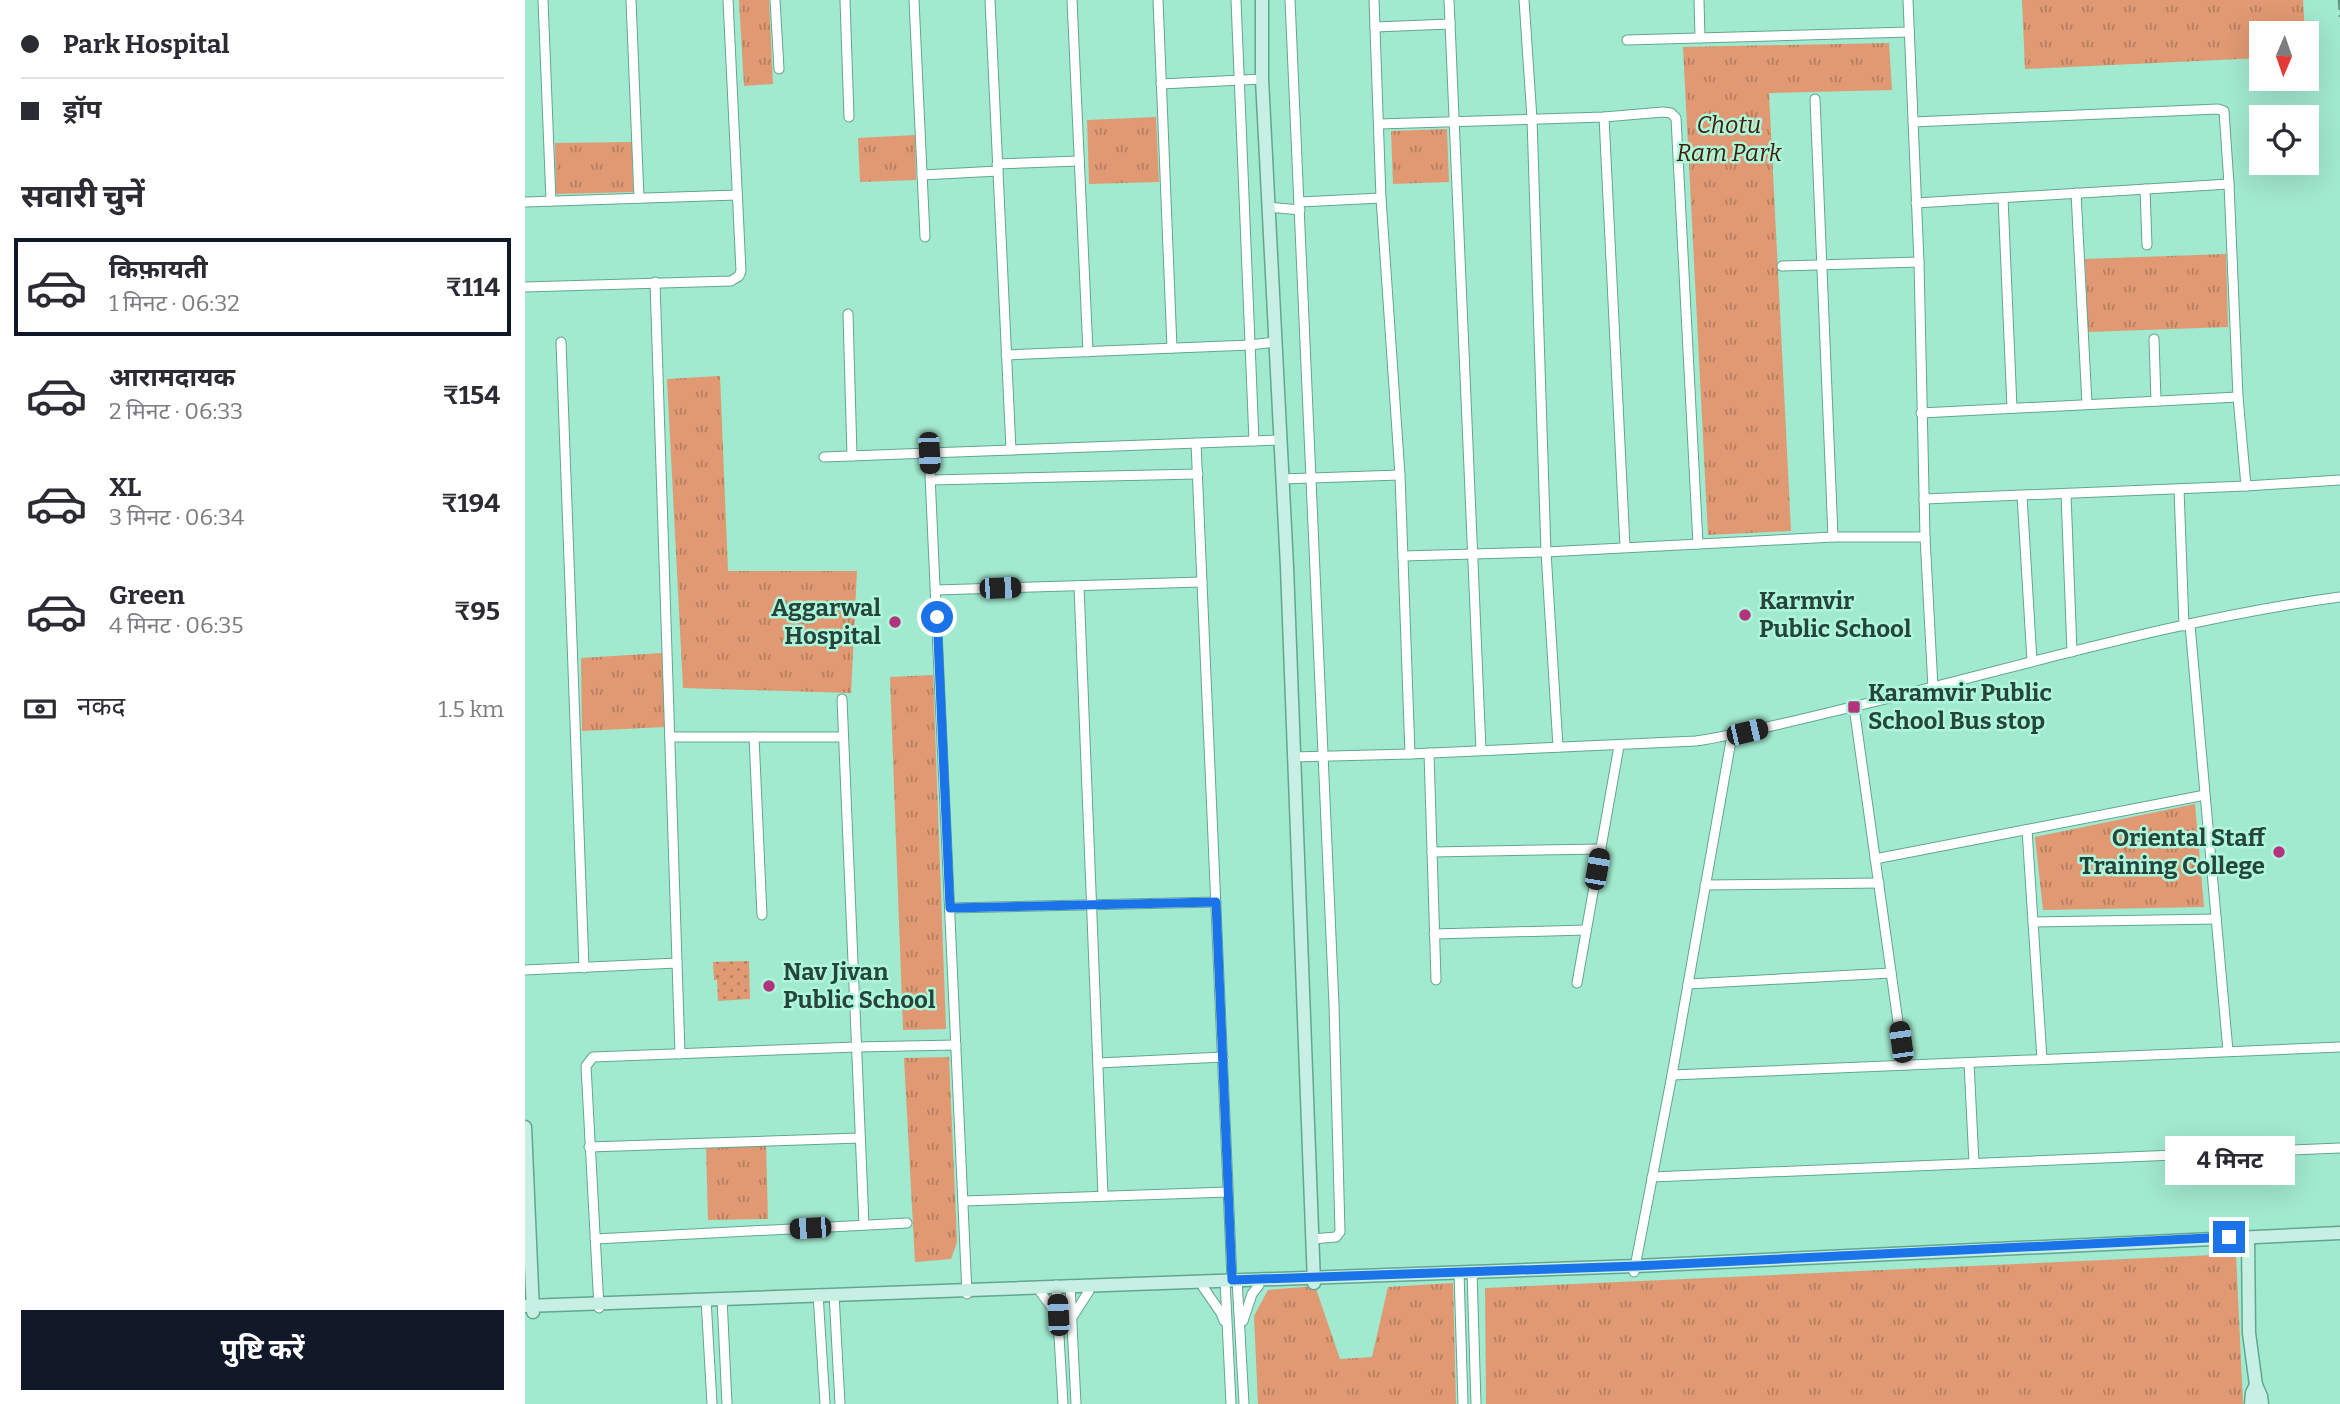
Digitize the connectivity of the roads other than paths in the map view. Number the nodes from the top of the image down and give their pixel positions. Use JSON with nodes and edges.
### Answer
{"nodes":[{"id":1,"x":543,"y":0,"type":"edge"},
{"id":2,"x":631,"y":0,"type":"edge"},
{"id":3,"x":729,"y":0,"type":"edge"},
{"id":4,"x":775,"y":0,"type":"edge"},
{"id":5,"x":845,"y":0,"type":"edge"},
{"id":6,"x":914,"y":0,"type":"edge"},
{"id":7,"x":990,"y":0,"type":"edge"},
{"id":8,"x":1072,"y":0,"type":"edge"},
{"id":9,"x":1158,"y":0,"type":"edge"},
{"id":10,"x":1236,"y":0,"type":"edge"},
{"id":11,"x":1262,"y":0,"type":"edge"},
{"id":12,"x":1290,"y":0,"type":"edge"},
{"id":13,"x":1374,"y":0,"type":"edge"},
{"id":14,"x":1449,"y":0,"type":"edge"},
{"id":15,"x":1524,"y":0,"type":"edge"},
{"id":16,"x":1699,"y":0,"type":"edge"},
{"id":17,"x":1908,"y":0,"type":"edge"},
{"id":18,"x":1450,"y":24,"type":"junction"},
{"id":19,"x":1375,"y":27,"type":"junction"},
{"id":20,"x":1909,"y":32,"type":"junction"},
{"id":21,"x":1700,"y":38,"type":"junction"},
{"id":22,"x":1627,"y":40,"type":"dead end"},
{"id":23,"x":779,"y":69,"type":"dead end"},
{"id":24,"x":1262,"y":79,"type":"junction"},
{"id":25,"x":1238,"y":80,"type":"junction"},
{"id":26,"x":1161,"y":84,"type":"junction"},
{"id":27,"x":1815,"y":99,"type":"dead end"},
{"id":28,"x":849,"y":117,"type":"dead end"},
{"id":29,"x":1604,"y":117,"type":"junction"},
{"id":30,"x":1532,"y":119,"type":"junction"},
{"id":31,"x":1454,"y":122,"type":"junction"},
{"id":32,"x":1913,"y":122,"type":"junction"},
{"id":33,"x":1379,"y":124,"type":"junction"},
{"id":34,"x":1079,"y":160,"type":"junction"},
{"id":35,"x":998,"y":168,"type":"junction"},
{"id":36,"x":922,"y":175,"type":"junction"},
{"id":37,"x":2229,"y":184,"type":"junction"},
{"id":38,"x":2145,"y":189,"type":"junction"},
{"id":39,"x":2077,"y":193,"type":"junction"},
{"id":40,"x":737,"y":195,"type":"junction"},
{"id":41,"x":639,"y":198,"type":"junction"},
{"id":42,"x":1381,"y":198,"type":"junction"},
{"id":43,"x":2003,"y":198,"type":"junction"},
{"id":44,"x":551,"y":201,"type":"junction"},
{"id":45,"x":525,"y":202,"type":"edge"},
{"id":46,"x":1916,"y":203,"type":"junction"},
{"id":47,"x":1300,"y":206,"type":"junction"},
{"id":48,"x":1268,"y":207,"type":"junction"},
{"id":49,"x":925,"y":237,"type":"dead end"},
{"id":50,"x":2147,"y":245,"type":"dead end"},
{"id":51,"x":1919,"y":262,"type":"junction"},
{"id":52,"x":1822,"y":265,"type":"junction"},
{"id":53,"x":1783,"y":266,"type":"dead end"},
{"id":54,"x":655,"y":282,"type":"junction"},
{"id":55,"x":525,"y":287,"type":"edge"},
{"id":56,"x":848,"y":314,"type":"dead end"},
{"id":57,"x":2154,"y":339,"type":"dead end"},
{"id":58,"x":561,"y":342,"type":"dead end"},
{"id":59,"x":1275,"y":342,"type":"junction"},
{"id":60,"x":1250,"y":345,"type":"junction"},
{"id":61,"x":1172,"y":348,"type":"junction"},
{"id":62,"x":1088,"y":352,"type":"junction"},
{"id":63,"x":1006,"y":355,"type":"junction"},
{"id":64,"x":2238,"y":397,"type":"junction"},
{"id":65,"x":2156,"y":401,"type":"junction"},
{"id":66,"x":2087,"y":404,"type":"junction"},
{"id":67,"x":2012,"y":408,"type":"junction"},
{"id":68,"x":1921,"y":412,"type":"junction"},
{"id":69,"x":1280,"y":440,"type":"junction"},
{"id":70,"x":1254,"y":441,"type":"junction"},
{"id":71,"x":1196,"y":443,"type":"junction"},
{"id":72,"x":1011,"y":450,"type":"junction"},
{"id":73,"x":929,"y":453,"type":"junction"},
{"id":74,"x":852,"y":456,"type":"junction"},
{"id":75,"x":824,"y":457,"type":"dead end"},
{"id":76,"x":1198,"y":474,"type":"junction"},
{"id":77,"x":1400,"y":475,"type":"junction"},
{"id":78,"x":1311,"y":478,"type":"junction"},
{"id":79,"x":1282,"y":479,"type":"junction"},
{"id":80,"x":931,"y":480,"type":"junction"},
{"id":81,"x":2340,"y":480,"type":"edge"},
{"id":82,"x":2246,"y":486,"type":"junction"},
{"id":83,"x":2179,"y":489,"type":"junction"},
{"id":84,"x":2066,"y":494,"type":"junction"},
{"id":85,"x":2022,"y":496,"type":"junction"},
{"id":86,"x":1924,"y":499,"type":"junction"},
{"id":87,"x":1833,"y":537,"type":"junction"},
{"id":88,"x":1925,"y":537,"type":"junction"},
{"id":89,"x":1698,"y":544,"type":"junction"},
{"id":90,"x":1625,"y":547,"type":"junction"},
{"id":91,"x":1546,"y":552,"type":"junction"},
{"id":92,"x":1473,"y":553,"type":"junction"},
{"id":93,"x":1403,"y":556,"type":"junction"},
{"id":94,"x":1202,"y":582,"type":"junction"},
{"id":95,"x":1079,"y":586,"type":"junction"},
{"id":96,"x":936,"y":590,"type":"junction"},
{"id":97,"x":2340,"y":597,"type":"edge"},
{"id":98,"x":2187,"y":626,"type":"junction"},
{"id":99,"x":2072,"y":652,"type":"junction"},
{"id":100,"x":2032,"y":662,"type":"junction"},
{"id":101,"x":1933,"y":688,"type":"junction"},
{"id":102,"x":842,"y":699,"type":"dead end"},
{"id":103,"x":1854,"y":707,"type":"junction"},
{"id":104,"x":1733,"y":735,"type":"junction"},
{"id":105,"x":670,"y":737,"type":"junction"},
{"id":106,"x":754,"y":737,"type":"junction"},
{"id":107,"x":843,"y":737,"type":"junction"},
{"id":108,"x":1619,"y":746,"type":"junction"},
{"id":109,"x":1558,"y":747,"type":"junction"},
{"id":110,"x":1481,"y":750,"type":"junction"},
{"id":111,"x":1429,"y":753,"type":"junction"},
{"id":112,"x":1410,"y":754,"type":"junction"},
{"id":113,"x":1323,"y":755,"type":"junction"},
{"id":114,"x":1293,"y":757,"type":"junction"},
{"id":115,"x":2205,"y":795,"type":"junction"},
{"id":116,"x":2027,"y":830,"type":"junction"},
{"id":117,"x":1601,"y":849,"type":"junction"},
{"id":118,"x":1432,"y":852,"type":"junction"},
{"id":119,"x":1875,"y":859,"type":"junction"},
{"id":120,"x":1878,"y":883,"type":"junction"},
{"id":121,"x":1705,"y":885,"type":"junction"},
{"id":122,"x":1216,"y":902,"type":"junction"},
{"id":123,"x":1091,"y":905,"type":"junction"},
{"id":124,"x":950,"y":908,"type":"junction"},
{"id":125,"x":762,"y":915,"type":"dead end"},
{"id":126,"x":2216,"y":919,"type":"junction"},
{"id":127,"x":2033,"y":922,"type":"junction"},
{"id":128,"x":1586,"y":930,"type":"junction"},
{"id":129,"x":1434,"y":934,"type":"junction"},
{"id":130,"x":677,"y":963,"type":"junction"},
{"id":131,"x":584,"y":968,"type":"junction"},
{"id":132,"x":525,"y":971,"type":"edge"},
{"id":133,"x":1891,"y":973,"type":"junction"},
{"id":134,"x":1436,"y":979,"type":"dead end"},
{"id":135,"x":1577,"y":982,"type":"dead end"},
{"id":136,"x":1688,"y":984,"type":"junction"},
{"id":137,"x":956,"y":1045,"type":"junction"},
{"id":138,"x":856,"y":1047,"type":"junction"},
{"id":139,"x":2340,"y":1047,"type":"edge"},
{"id":140,"x":2228,"y":1051,"type":"junction"},
{"id":141,"x":680,"y":1054,"type":"junction"},
{"id":142,"x":1223,"y":1057,"type":"junction"},
{"id":143,"x":2042,"y":1059,"type":"junction"},
{"id":144,"x":1098,"y":1063,"type":"junction"},
{"id":145,"x":1969,"y":1063,"type":"junction"},
{"id":146,"x":1905,"y":1065,"type":"junction"},
{"id":147,"x":1672,"y":1075,"type":"junction"},
{"id":148,"x":525,"y":1127,"type":"edge"},
{"id":149,"x":860,"y":1138,"type":"junction"},
{"id":150,"x":589,"y":1147,"type":"junction"},
{"id":151,"x":2340,"y":1148,"type":"edge"},
{"id":152,"x":1973,"y":1163,"type":"junction"},
{"id":153,"x":1652,"y":1177,"type":"junction"},
{"id":154,"x":1228,"y":1192,"type":"junction"},
{"id":155,"x":1103,"y":1196,"type":"junction"},
{"id":156,"x":963,"y":1201,"type":"junction"},
{"id":157,"x":907,"y":1223,"type":"dead end"},
{"id":158,"x":864,"y":1225,"type":"junction"},
{"id":159,"x":2340,"y":1233,"type":"edge"},
{"id":160,"x":595,"y":1239,"type":"junction"},
{"id":161,"x":1312,"y":1239,"type":"junction"},
{"id":162,"x":2248,"y":1240,"type":"junction"},
{"id":163,"x":2340,"y":1240,"type":"edge"},
{"id":164,"x":1635,"y":1269,"type":"junction"},
{"id":165,"x":1459,"y":1275,"type":"junction"},
{"id":166,"x":1472,"y":1275,"type":"junction"},
{"id":167,"x":1313,"y":1280,"type":"junction"},
{"id":168,"x":1231,"y":1282,"type":"junction"},
{"id":169,"x":1259,"y":1285,"type":"junction"},
{"id":170,"x":1203,"y":1287,"type":"junction"},
{"id":171,"x":1071,"y":1288,"type":"junction"},
{"id":172,"x":1056,"y":1289,"type":"junction"},
{"id":173,"x":1089,"y":1291,"type":"junction"},
{"id":174,"x":967,"y":1292,"type":"junction"},
{"id":175,"x":1041,"y":1293,"type":"junction"},
{"id":176,"x":834,"y":1297,"type":"junction"},
{"id":177,"x":818,"y":1298,"type":"junction"},
{"id":178,"x":722,"y":1301,"type":"junction"},
{"id":179,"x":707,"y":1302,"type":"junction"},
{"id":180,"x":599,"y":1306,"type":"junction"},
{"id":181,"x":529,"y":1309,"type":"edge"},
{"id":182,"x":1058,"y":1315,"type":"junction"},
{"id":183,"x":1072,"y":1317,"type":"junction"},
{"id":184,"x":1228,"y":1333,"type":"junction"},
{"id":185,"x":1240,"y":1335,"type":"junction"},
{"id":186,"x":2256,"y":1385,"type":"junction"},
{"id":187,"x":712,"y":1404,"type":"edge"},
{"id":188,"x":727,"y":1404,"type":"edge"},
{"id":189,"x":825,"y":1404,"type":"edge"},
{"id":190,"x":840,"y":1404,"type":"edge"},
{"id":191,"x":1063,"y":1404,"type":"edge"},
{"id":192,"x":1076,"y":1404,"type":"edge"},
{"id":193,"x":1231,"y":1404,"type":"edge"},
{"id":194,"x":1244,"y":1404,"type":"edge"},
{"id":195,"x":1463,"y":1404,"type":"edge"},
{"id":196,"x":1476,"y":1404,"type":"edge"},
{"id":197,"x":2251,"y":1404,"type":"edge"},
{"id":198,"x":2262,"y":1404,"type":"edge"}],
"edges":[{"from":1,"to":44,"type":"street"},
{"from":2,"to":41,"type":"street"},
{"from":3,"to":40,"type":"street"},
{"from":4,"to":23,"type":"street"},
{"from":5,"to":28,"type":"street"},
{"from":6,"to":36,"type":"street"},
{"from":7,"to":35,"type":"street"},
{"from":8,"to":34,"type":"street"},
{"from":9,"to":26,"type":"street"},
{"from":10,"to":25,"type":"street"},
{"from":11,"to":24,"type":"street"},
{"from":12,"to":47,"type":"street"},
{"from":13,"to":19,"type":"street"},
{"from":14,"to":18,"type":"street"},
{"from":15,"to":30,"type":"street"},
{"from":16,"to":21,"type":"street"},
{"from":17,"to":20,"type":"street"},
{"from":18,"to":19,"type":"street"},
{"from":18,"to":31,"type":"street"},
{"from":19,"to":33,"type":"street"},
{"from":20,"to":21,"type":"street"},
{"from":20,"to":32,"type":"street"},
{"from":21,"to":22,"type":"street"},
{"from":24,"to":25,"type":"street"},
{"from":24,"to":48,"type":"street"},
{"from":25,"to":26,"type":"street"},
{"from":25,"to":60,"type":"street"},
{"from":26,"to":61,"type":"street"},
{"from":27,"to":52,"type":"street"},
{"from":29,"to":30,"type":"street"},
{"from":29,"to":89,"type":"street"},
{"from":29,"to":90,"type":"street"},
{"from":30,"to":31,"type":"street"},
{"from":30,"to":91,"type":"street"},
{"from":31,"to":33,"type":"street"},
{"from":31,"to":92,"type":"street"},
{"from":32,"to":37,"type":"street"},
{"from":32,"to":46,"type":"street"},
{"from":33,"to":42,"type":"street"},
{"from":34,"to":35,"type":"street"},
{"from":34,"to":62,"type":"street"},
{"from":35,"to":36,"type":"street"},
{"from":35,"to":63,"type":"street"},
{"from":36,"to":49,"type":"street"},
{"from":37,"to":38,"type":"street"},
{"from":37,"to":64,"type":"street"},
{"from":38,"to":39,"type":"street"},
{"from":38,"to":50,"type":"street"},
{"from":39,"to":43,"type":"street"},
{"from":39,"to":66,"type":"street"},
{"from":40,"to":41,"type":"street"},
{"from":40,"to":54,"type":"street"},
{"from":41,"to":44,"type":"street"},
{"from":42,"to":47,"type":"street"},
{"from":42,"to":77,"type":"street"},
{"from":43,"to":46,"type":"street"},
{"from":43,"to":67,"type":"street"},
{"from":44,"to":45,"type":"street"},
{"from":46,"to":51,"type":"street"},
{"from":47,"to":48,"type":"street"},
{"from":47,"to":78,"type":"street"},
{"from":48,"to":59,"type":"street"},
{"from":51,"to":52,"type":"street"},
{"from":51,"to":68,"type":"street"},
{"from":52,"to":53,"type":"street"},
{"from":52,"to":87,"type":"street"},
{"from":54,"to":55,"type":"street"},
{"from":54,"to":105,"type":"street"},
{"from":56,"to":74,"type":"street"},
{"from":57,"to":65,"type":"street"},
{"from":58,"to":131,"type":"street"},
{"from":59,"to":60,"type":"street"},
{"from":59,"to":69,"type":"street"},
{"from":60,"to":61,"type":"street"},
{"from":60,"to":70,"type":"street"},
{"from":61,"to":62,"type":"street"},
{"from":62,"to":63,"type":"street"},
{"from":63,"to":72,"type":"street"},
{"from":64,"to":65,"type":"street"},
{"from":64,"to":82,"type":"street"},
{"from":65,"to":66,"type":"street"},
{"from":66,"to":67,"type":"street"},
{"from":67,"to":68,"type":"street"},
{"from":68,"to":86,"type":"street"},
{"from":69,"to":70,"type":"street"},
{"from":69,"to":79,"type":"street"},
{"from":70,"to":71,"type":"street"},
{"from":71,"to":72,"type":"street"},
{"from":71,"to":76,"type":"street"},
{"from":72,"to":73,"type":"street"},
{"from":73,"to":74,"type":"street"},
{"from":73,"to":80,"type":"street"},
{"from":74,"to":75,"type":"street"},
{"from":76,"to":80,"type":"street"},
{"from":76,"to":94,"type":"street"},
{"from":77,"to":78,"type":"street"},
{"from":77,"to":93,"type":"street"},
{"from":78,"to":79,"type":"street"},
{"from":78,"to":113,"type":"street"},
{"from":79,"to":114,"type":"street"},
{"from":80,"to":96,"type":"street"},
{"from":81,"to":82,"type":"street"},
{"from":82,"to":83,"type":"street"},
{"from":83,"to":84,"type":"street"},
{"from":83,"to":98,"type":"street"},
{"from":84,"to":85,"type":"street"},
{"from":84,"to":99,"type":"street"},
{"from":85,"to":86,"type":"street"},
{"from":85,"to":100,"type":"street"},
{"from":86,"to":88,"type":"street"},
{"from":87,"to":88,"type":"street"},
{"from":87,"to":89,"type":"street"},
{"from":88,"to":101,"type":"street"},
{"from":89,"to":90,"type":"street"},
{"from":90,"to":91,"type":"street"},
{"from":91,"to":92,"type":"street"},
{"from":91,"to":109,"type":"street"},
{"from":92,"to":93,"type":"street"},
{"from":92,"to":110,"type":"street"},
{"from":93,"to":112,"type":"street"},
{"from":94,"to":95,"type":"street"},
{"from":94,"to":122,"type":"street"},
{"from":95,"to":96,"type":"street"},
{"from":95,"to":123,"type":"street"},
{"from":96,"to":124,"type":"street"},
{"from":97,"to":98,"type":"street"},
{"from":98,"to":99,"type":"street"},
{"from":98,"to":115,"type":"street"},
{"from":99,"to":100,"type":"street"},
{"from":100,"to":101,"type":"street"},
{"from":101,"to":103,"type":"street"},
{"from":102,"to":107,"type":"street"},
{"from":103,"to":104,"type":"street"},
{"from":103,"to":119,"type":"street"},
{"from":104,"to":108,"type":"street"},
{"from":104,"to":121,"type":"street"},
{"from":105,"to":106,"type":"street"},
{"from":105,"to":130,"type":"street"},
{"from":106,"to":107,"type":"street"},
{"from":106,"to":125,"type":"street"},
{"from":107,"to":138,"type":"street"},
{"from":108,"to":109,"type":"street"},
{"from":108,"to":117,"type":"street"},
{"from":109,"to":110,"type":"street"},
{"from":110,"to":111,"type":"street"},
{"from":111,"to":112,"type":"street"},
{"from":111,"to":118,"type":"street"},
{"from":112,"to":113,"type":"street"},
{"from":113,"to":114,"type":"street"},
{"from":113,"to":161,"type":"street"},
{"from":114,"to":161,"type":"street"},
{"from":115,"to":116,"type":"street"},
{"from":115,"to":126,"type":"street"},
{"from":116,"to":119,"type":"street"},
{"from":116,"to":127,"type":"street"},
{"from":117,"to":118,"type":"street"},
{"from":117,"to":128,"type":"street"},
{"from":118,"to":129,"type":"street"},
{"from":119,"to":120,"type":"street"},
{"from":120,"to":121,"type":"street"},
{"from":120,"to":133,"type":"street"},
{"from":121,"to":136,"type":"street"},
{"from":122,"to":123,"type":"street"},
{"from":122,"to":142,"type":"street"},
{"from":123,"to":124,"type":"street"},
{"from":123,"to":144,"type":"street"},
{"from":124,"to":137,"type":"street"},
{"from":126,"to":127,"type":"street"},
{"from":126,"to":140,"type":"street"},
{"from":127,"to":143,"type":"street"},
{"from":128,"to":129,"type":"street"},
{"from":128,"to":135,"type":"street"},
{"from":129,"to":134,"type":"street"},
{"from":130,"to":131,"type":"street"},
{"from":130,"to":141,"type":"street"},
{"from":131,"to":132,"type":"street"},
{"from":133,"to":136,"type":"street"},
{"from":133,"to":146,"type":"street"},
{"from":136,"to":147,"type":"street"},
{"from":137,"to":138,"type":"street"},
{"from":137,"to":156,"type":"street"},
{"from":138,"to":141,"type":"street"},
{"from":138,"to":149,"type":"street"},
{"from":139,"to":140,"type":"street"},
{"from":140,"to":143,"type":"street"},
{"from":141,"to":150,"type":"street"},
{"from":142,"to":144,"type":"street"},
{"from":142,"to":154,"type":"street"},
{"from":143,"to":145,"type":"street"},
{"from":144,"to":155,"type":"street"},
{"from":145,"to":146,"type":"street"},
{"from":145,"to":152,"type":"street"},
{"from":146,"to":147,"type":"street"},
{"from":147,"to":153,"type":"street"},
{"from":148,"to":181,"type":"street"},
{"from":149,"to":150,"type":"street"},
{"from":149,"to":158,"type":"street"},
{"from":150,"to":160,"type":"street"},
{"from":151,"to":152,"type":"street"},
{"from":152,"to":153,"type":"street"},
{"from":153,"to":164,"type":"street"},
{"from":154,"to":155,"type":"street"},
{"from":154,"to":168,"type":"street"},
{"from":155,"to":156,"type":"street"},
{"from":156,"to":174,"type":"street"},
{"from":157,"to":158,"type":"street"},
{"from":158,"to":160,"type":"street"},
{"from":159,"to":162,"type":"street"},
{"from":160,"to":180,"type":"street"},
{"from":161,"to":167,"type":"street"},
{"from":162,"to":163,"type":"street"},
{"from":162,"to":164,"type":"street"},
{"from":162,"to":186,"type":"street"},
{"from":164,"to":166,"type":"street"},
{"from":165,"to":166,"type":"street"},
{"from":165,"to":167,"type":"street"},
{"from":165,"to":195,"type":"street"},
{"from":166,"to":196,"type":"street"},
{"from":167,"to":168,"type":"street"},
{"from":167,"to":169,"type":"street"},
{"from":168,"to":169,"type":"street"},
{"from":168,"to":170,"type":"street"},
{"from":168,"to":171,"type":"street"},
{"from":168,"to":184,"type":"street"},
{"from":168,"to":185,"type":"street"},
{"from":169,"to":185,"type":"street"},
{"from":170,"to":173,"type":"street"},
{"from":170,"to":184,"type":"street"},
{"from":171,"to":172,"type":"street"},
{"from":171,"to":173,"type":"street"},
{"from":171,"to":183,"type":"street"},
{"from":172,"to":174,"type":"street"},
{"from":172,"to":175,"type":"street"},
{"from":172,"to":182,"type":"street"},
{"from":173,"to":183,"type":"street"},
{"from":174,"to":175,"type":"street"},
{"from":174,"to":176,"type":"street"},
{"from":175,"to":182,"type":"street"},
{"from":176,"to":177,"type":"street"},
{"from":176,"to":190,"type":"street"},
{"from":177,"to":178,"type":"street"},
{"from":177,"to":189,"type":"street"},
{"from":178,"to":179,"type":"street"},
{"from":178,"to":188,"type":"street"},
{"from":179,"to":180,"type":"street"},
{"from":179,"to":187,"type":"street"},
{"from":180,"to":181,"type":"street"},
{"from":182,"to":191,"type":"street"},
{"from":183,"to":192,"type":"street"},
{"from":184,"to":193,"type":"street"},
{"from":185,"to":194,"type":"street"},
{"from":186,"to":197,"type":"street"},
{"from":186,"to":198,"type":"street"}]}
